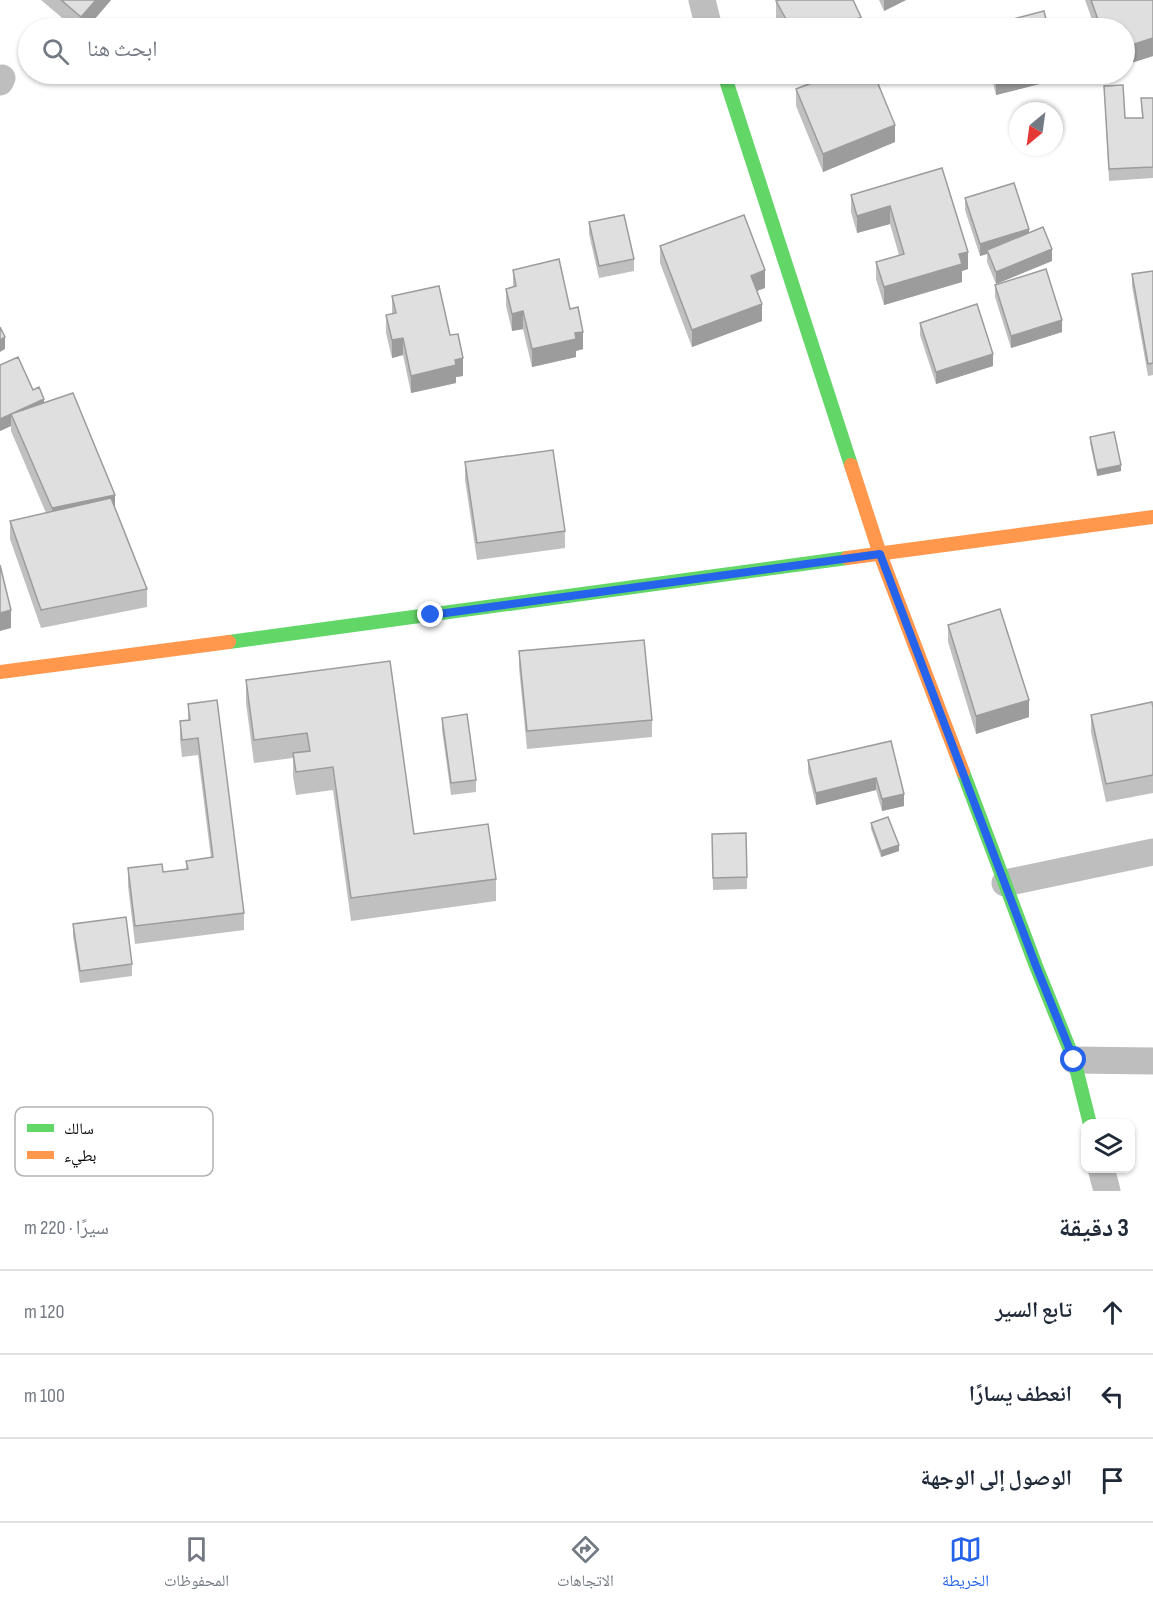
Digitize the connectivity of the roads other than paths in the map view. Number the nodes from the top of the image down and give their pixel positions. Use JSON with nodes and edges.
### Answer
{"nodes":[{"id":1,"x":702,"y":0,"type":"edge"},
{"id":2,"x":706,"y":18,"type":"edge"},
{"id":3,"x":727,"y":84,"type":"edge"},
{"id":4,"x":1153,"y":517,"type":"edge"},
{"id":5,"x":880,"y":554,"type":"junction"},
{"id":6,"x":0,"y":672,"type":"edge"},
{"id":7,"x":1153,"y":852,"type":"edge"},
{"id":8,"x":1005,"y":883,"type":"junction"},
{"id":9,"x":1074,"y":1060,"type":"junction"},
{"id":10,"x":1153,"y":1061,"type":"edge"},
{"id":11,"x":1089,"y":1119,"type":"edge"},
{"id":12,"x":1102,"y":1173,"type":"edge"},
{"id":13,"x":1107,"y":1191,"type":"edge"}],
"edges":[{"from":1,"to":2,"type":"street"},
{"from":3,"to":5,"type":"street"},
{"from":4,"to":5,"type":"street"},
{"from":5,"to":6,"type":"street"},
{"from":5,"to":8,"type":"street"},
{"from":7,"to":8,"type":"street"},
{"from":8,"to":9,"type":"street"},
{"from":9,"to":10,"type":"street"},
{"from":9,"to":11,"type":"street"},
{"from":12,"to":13,"type":"street"}]}
